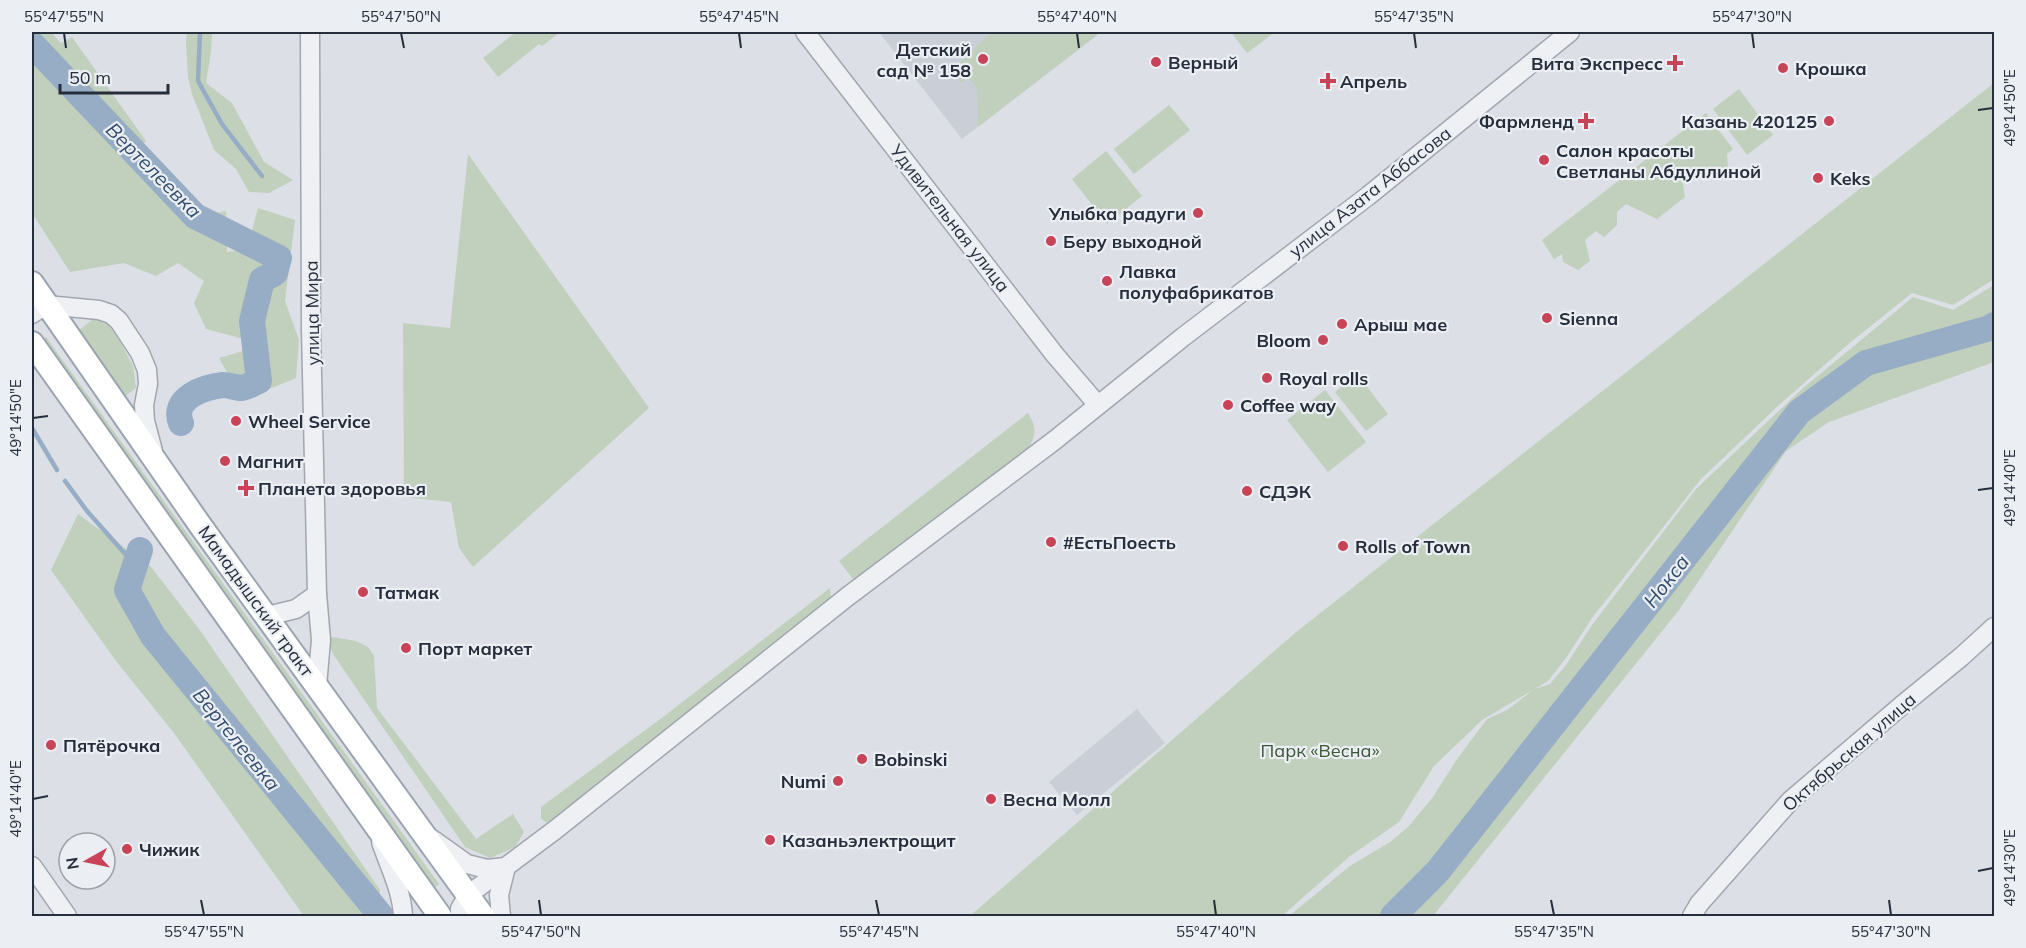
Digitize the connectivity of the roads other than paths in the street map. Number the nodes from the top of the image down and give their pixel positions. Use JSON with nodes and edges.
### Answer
{"nodes":[{"id":1,"x":310,"y":32,"type":"edge"},
{"id":2,"x":805,"y":32,"type":"edge"},
{"id":3,"x":1570,"y":32,"type":"edge"},
{"id":4,"x":32,"y":283,"type":"edge"},
{"id":5,"x":39,"y":310,"type":"edge"},
{"id":6,"x":32,"y":343,"type":"edge"},
{"id":7,"x":1097,"y":404,"type":"junction"},
{"id":8,"x":158,"y":465,"type":"junction"},
{"id":9,"x":317,"y":594,"type":"junction"},
{"id":10,"x":267,"y":616,"type":"junction"},
{"id":11,"x":1995,"y":627,"type":"edge"},
{"id":12,"x":317,"y":686,"type":"junction"},
{"id":13,"x":375,"y":823,"type":"junction"},
{"id":14,"x":421,"y":831,"type":"junction"},
{"id":15,"x":32,"y":866,"type":"edge"},
{"id":16,"x":506,"y":867,"type":"junction"},
{"id":17,"x":464,"y":906,"type":"edge"},
{"id":18,"x":67,"y":916,"type":"edge"},
{"id":19,"x":403,"y":916,"type":"edge"},
{"id":20,"x":440,"y":916,"type":"edge"},
{"id":21,"x":483,"y":916,"type":"edge"},
{"id":22,"x":501,"y":916,"type":"edge"},
{"id":23,"x":1692,"y":916,"type":"edge"}],
"edges":[{"from":1,"to":9,"type":"street","name":"улица Мира"},
{"from":2,"to":7,"type":"street","name":"Удивительная улица"},
{"from":3,"to":7,"type":"street","name":"улица Азата Аббасова"},
{"from":4,"to":5,"type":"main road","name":"Мамадышский тракт"},
{"from":5,"to":8,"type":"main road","name":"Мамадышский тракт"},
{"from":5,"to":8,"type":"street"},
{"from":6,"to":13,"type":"main road","name":"Мамадышский тракт"},
{"from":7,"to":16,"type":"street","name":"улица Азата Аббасова"},
{"from":8,"to":10,"type":"main road","name":"Мамадышский тракт"},
{"from":9,"to":10,"type":"street"},
{"from":9,"to":12,"type":"street","name":"улица Мира"},
{"from":10,"to":12,"type":"main road","name":"Мамадышский тракт"},
{"from":11,"to":23,"type":"street","name":"Октябрьская улица"},
{"from":12,"to":14,"type":"main road","name":"Мамадышский тракт"},
{"from":13,"to":19,"type":"street"},
{"from":13,"to":20,"type":"main road","name":"Мамадышский тракт"},
{"from":14,"to":16,"type":"street"},
{"from":14,"to":17,"type":"main road","name":"Мамадышский тракт"},
{"from":15,"to":18,"type":"street"},
{"from":16,"to":17,"type":"street","name":"улица Азата Аббасова"},
{"from":16,"to":22,"type":"street"},
{"from":17,"to":21,"type":"main road","name":"Мамадышский тракт"}]}
